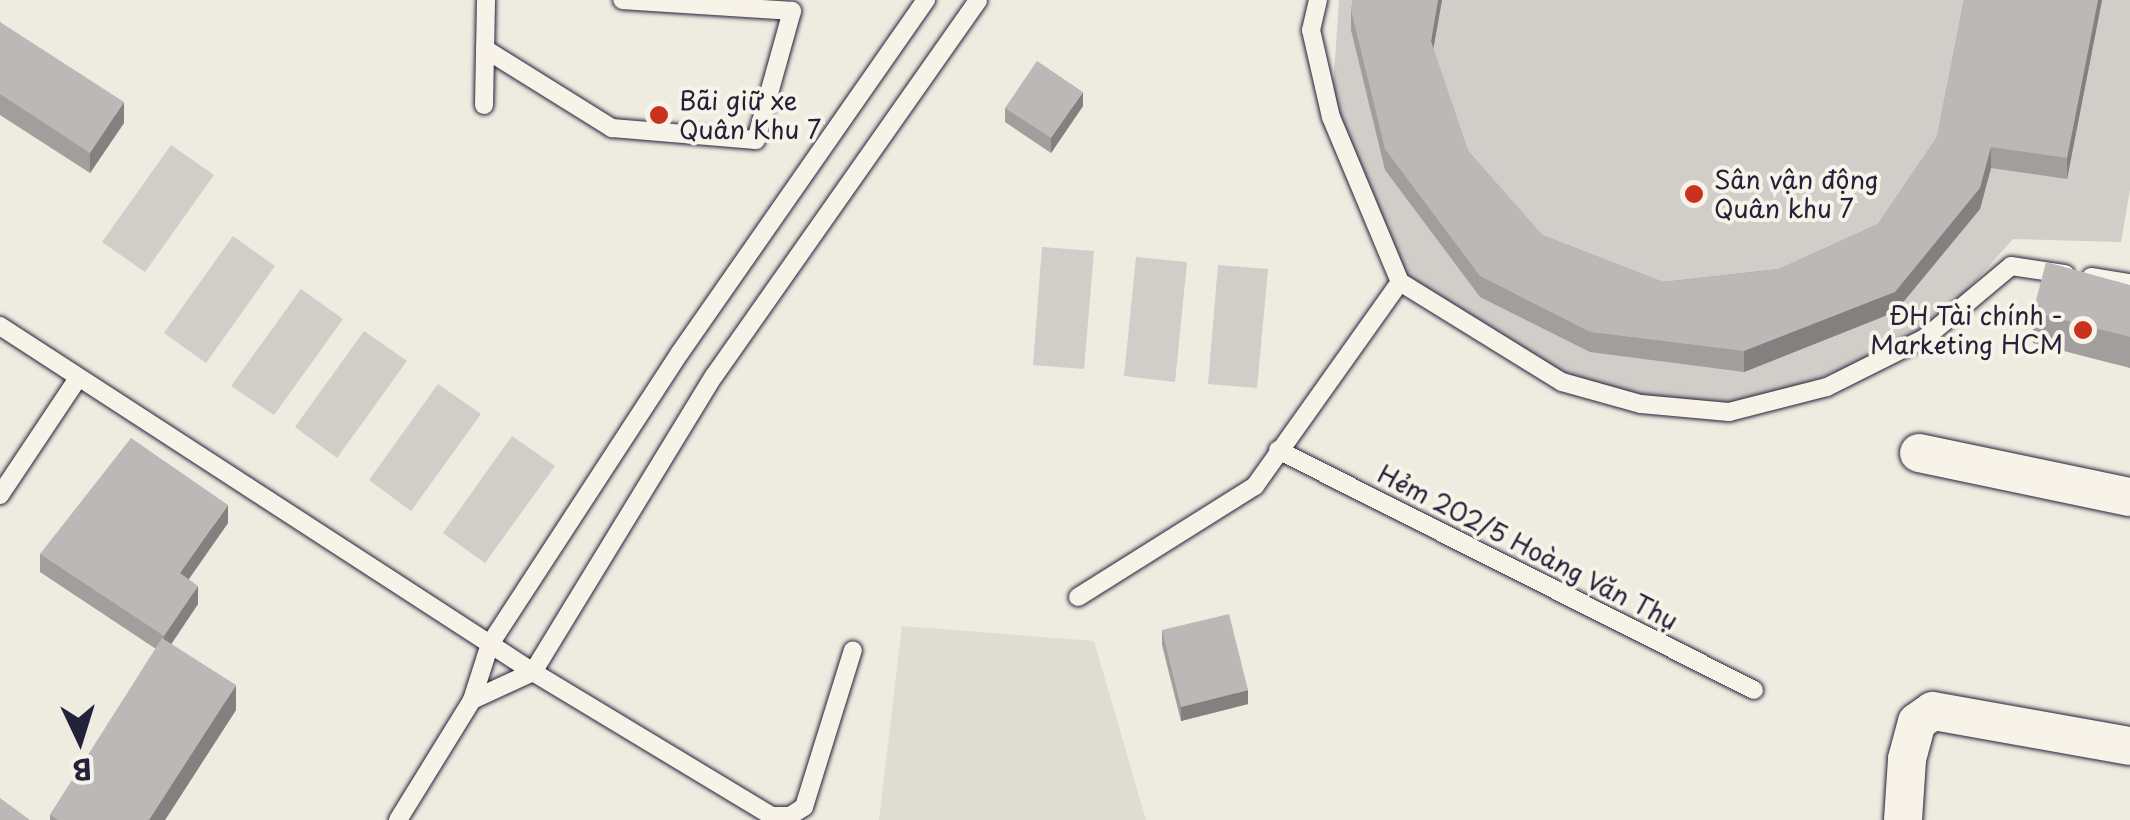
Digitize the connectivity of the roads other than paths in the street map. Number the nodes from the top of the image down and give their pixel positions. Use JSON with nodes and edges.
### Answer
{"nodes":[{"id":1,"x":486,"y":0,"type":"edge"},
{"id":2,"x":622,"y":0,"type":"edge"},
{"id":3,"x":926,"y":0,"type":"edge"},
{"id":4,"x":978,"y":0,"type":"edge"},
{"id":5,"x":1318,"y":0,"type":"edge"},
{"id":6,"x":485,"y":49,"type":"junction"},
{"id":7,"x":484,"y":105,"type":"dead end"},
{"id":8,"x":1400,"y":282,"type":"junction"},
{"id":9,"x":2130,"y":282,"type":"edge"},
{"id":10,"x":0,"y":326,"type":"edge"},
{"id":11,"x":78,"y":378,"type":"junction"},
{"id":12,"x":1278,"y":450,"type":"junction"},
{"id":13,"x":1919,"y":453,"type":"dead end"},
{"id":14,"x":0,"y":495,"type":"edge"},
{"id":15,"x":2130,"y":497,"type":"edge"},
{"id":16,"x":1078,"y":596,"type":"dead end"},
{"id":17,"x":490,"y":644,"type":"junction"},
{"id":18,"x":853,"y":650,"type":"dead end"},
{"id":19,"x":533,"y":672,"type":"junction"},
{"id":20,"x":1754,"y":690,"type":"dead end"},
{"id":21,"x":472,"y":700,"type":"junction"},
{"id":22,"x":2130,"y":746,"type":"edge"},
{"id":23,"x":803,"y":814,"type":"edge"},
{"id":24,"x":398,"y":820,"type":"edge"},
{"id":25,"x":1903,"y":820,"type":"edge"}],
"edges":[{"from":1,"to":6,"type":"lane"},
{"from":2,"to":6,"type":"lane"},
{"from":3,"to":17,"type":"lane"},
{"from":4,"to":19,"type":"lane"},
{"from":5,"to":8,"type":"lane"},
{"from":6,"to":7,"type":"lane"},
{"from":8,"to":9,"type":"lane"},
{"from":8,"to":12,"type":"lane"},
{"from":10,"to":11,"type":"lane"},
{"from":11,"to":14,"type":"lane"},
{"from":11,"to":17,"type":"lane"},
{"from":12,"to":16,"type":"lane"},
{"from":12,"to":20,"type":"lane","name":"Hẻm 202/5 Hoàng Văn Thụ"},
{"from":13,"to":15,"type":"street"},
{"from":17,"to":19,"type":"lane"},
{"from":17,"to":21,"type":"lane"},
{"from":18,"to":23,"type":"lane"},
{"from":19,"to":21,"type":"lane"},
{"from":19,"to":23,"type":"lane"},
{"from":21,"to":24,"type":"lane"},
{"from":22,"to":25,"type":"street"}]}
